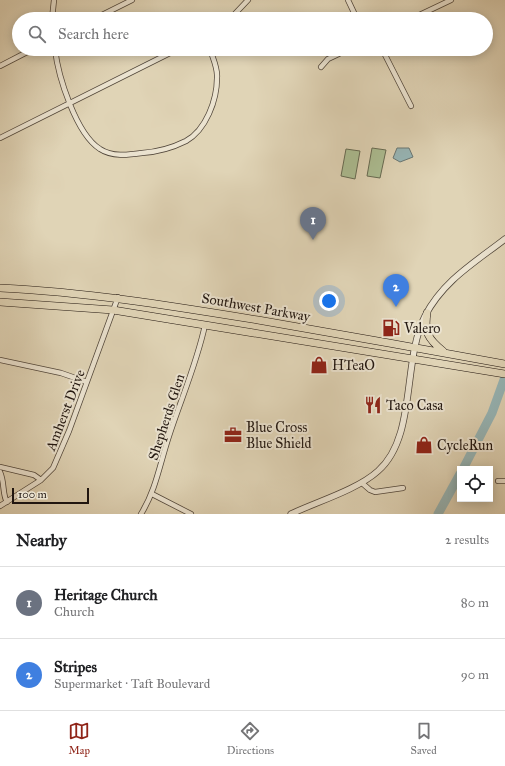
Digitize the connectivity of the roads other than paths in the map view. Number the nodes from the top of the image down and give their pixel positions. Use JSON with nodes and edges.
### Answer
{"nodes":[{"id":1,"x":54,"y":0,"type":"edge"},
{"id":2,"x":132,"y":0,"type":"edge"},
{"id":3,"x":248,"y":0,"type":"edge"},
{"id":4,"x":348,"y":0,"type":"edge"},
{"id":5,"x":451,"y":0,"type":"edge"},
{"id":6,"x":53,"y":12,"type":"edge"},
{"id":7,"x":108,"y":12,"type":"edge"},
{"id":8,"x":237,"y":12,"type":"edge"},
{"id":9,"x":354,"y":12,"type":"edge"},
{"id":10,"x":426,"y":12,"type":"edge"},
{"id":11,"x":19,"y":56,"type":"edge"},
{"id":12,"x":55,"y":56,"type":"edge"},
{"id":13,"x":164,"y":56,"type":"edge"},
{"id":14,"x":213,"y":56,"type":"edge"},
{"id":15,"x":334,"y":56,"type":"edge"},
{"id":16,"x":386,"y":56,"type":"edge"},
{"id":17,"x":0,"y":66,"type":"edge"},
{"id":18,"x":321,"y":67,"type":"dead end"},
{"id":19,"x":70,"y":102,"type":"junction"},
{"id":20,"x":411,"y":106,"type":"dead end"},
{"id":21,"x":0,"y":138,"type":"edge"},
{"id":22,"x":505,"y":239,"type":"edge"},
{"id":23,"x":0,"y":288,"type":"edge"},
{"id":24,"x":51,"y":291,"type":"junction"},
{"id":25,"x":118,"y":297,"type":"junction"},
{"id":26,"x":0,"y":302,"type":"edge"},
{"id":27,"x":50,"y":305,"type":"junction"},
{"id":28,"x":113,"y":310,"type":"junction"},
{"id":29,"x":427,"y":313,"type":"junction"},
{"id":30,"x":205,"y":325,"type":"junction"},
{"id":31,"x":319,"y":331,"type":"junction"},
{"id":32,"x":319,"y":344,"type":"junction"},
{"id":33,"x":415,"y":346,"type":"junction"},
{"id":34,"x":444,"y":352,"type":"junction"},
{"id":35,"x":413,"y":359,"type":"junction"},
{"id":36,"x":0,"y":360,"type":"edge"},
{"id":37,"x":505,"y":364,"type":"edge"},
{"id":38,"x":505,"y":374,"type":"edge"},
{"id":39,"x":87,"y":382,"type":"junction"},
{"id":40,"x":0,"y":467,"type":"edge"},
{"id":41,"x":0,"y":472,"type":"edge"},
{"id":42,"x":41,"y":480,"type":"junction"},
{"id":43,"x":498,"y":481,"type":"dead end"},
{"id":44,"x":505,"y":481,"type":"edge"},
{"id":45,"x":362,"y":483,"type":"junction"},
{"id":46,"x":403,"y":488,"type":"dead end"},
{"id":47,"x":152,"y":494,"type":"junction"},
{"id":48,"x":7,"y":502,"type":"junction"},
{"id":49,"x":0,"y":506,"type":"edge"},
{"id":50,"x":142,"y":514,"type":"edge"},
{"id":51,"x":191,"y":514,"type":"edge"},
{"id":52,"x":291,"y":514,"type":"edge"}],
"edges":[{"from":1,"to":6,"type":"street"},
{"from":2,"to":7,"type":"street"},
{"from":3,"to":8,"type":"street"},
{"from":4,"to":9,"type":"street"},
{"from":5,"to":10,"type":"street"},
{"from":11,"to":17,"type":"street"},
{"from":12,"to":19,"type":"street"},
{"from":13,"to":19,"type":"street"},
{"from":14,"to":19,"type":"street"},
{"from":15,"to":18,"type":"street"},
{"from":16,"to":20,"type":"street"},
{"from":19,"to":21,"type":"street"},
{"from":22,"to":29,"type":"street"},
{"from":23,"to":24,"type":"main road","name":"Southwest Parkway"},
{"from":24,"to":25,"type":"main road","name":"Southwest Parkway"},
{"from":24,"to":27,"type":"main road"},
{"from":25,"to":28,"type":"street","name":"Amherst Drive"},
{"from":25,"to":31,"type":"main road","name":"Southwest Parkway"},
{"from":26,"to":27,"type":"main road","name":"Southwest Parkway"},
{"from":27,"to":28,"type":"main road","name":"Southwest Parkway"},
{"from":28,"to":30,"type":"main road","name":"Southwest Parkway"},
{"from":28,"to":39,"type":"street","name":"Amherst Drive"},
{"from":29,"to":33,"type":"street"},
{"from":29,"to":34,"type":"main road"},
{"from":30,"to":32,"type":"main road","name":"Southwest Parkway"},
{"from":30,"to":47,"type":"street","name":"Shepherds Glen"},
{"from":31,"to":32,"type":"main road"},
{"from":31,"to":33,"type":"main road","name":"Southwest Parkway"},
{"from":32,"to":35,"type":"main road","name":"Southwest Parkway"},
{"from":33,"to":34,"type":"main road","name":"Southwest Parkway"},
{"from":33,"to":35,"type":"street"},
{"from":34,"to":37,"type":"main road","name":"Southwest Parkway"},
{"from":35,"to":38,"type":"main road","name":"Southwest Parkway"},
{"from":35,"to":45,"type":"street"},
{"from":36,"to":39,"type":"street"},
{"from":39,"to":42,"type":"street","name":"Amherst Drive"},
{"from":40,"to":42,"type":"street"},
{"from":41,"to":48,"type":"street"},
{"from":42,"to":48,"type":"street","name":"Amherst Drive"},
{"from":43,"to":44,"type":"street"},
{"from":45,"to":46,"type":"street"},
{"from":45,"to":52,"type":"street"},
{"from":47,"to":50,"type":"street","name":"Shepherds Glen"},
{"from":47,"to":51,"type":"street"},
{"from":48,"to":49,"type":"street","name":"Amherst Drive"}]}
